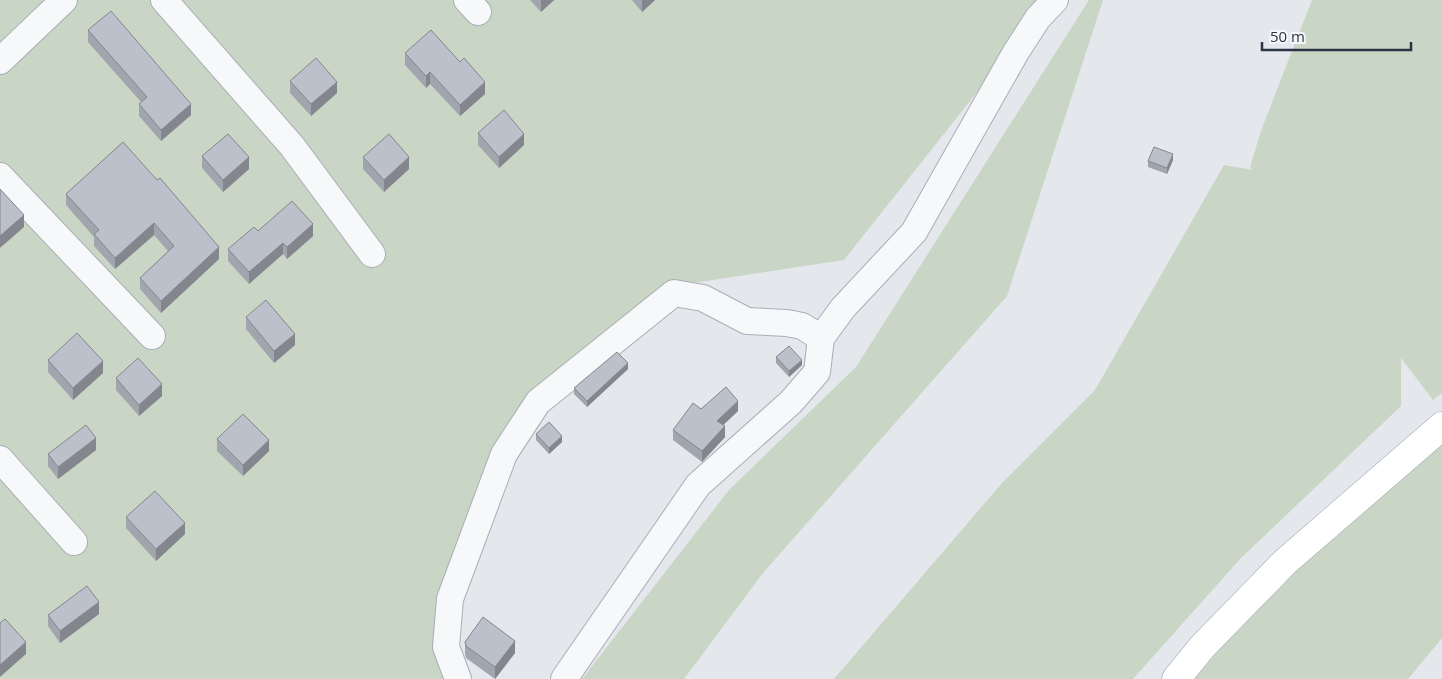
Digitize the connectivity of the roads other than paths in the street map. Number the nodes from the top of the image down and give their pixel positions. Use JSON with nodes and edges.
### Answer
{"nodes":[{"id":1,"x":64,"y":0,"type":"edge"},
{"id":2,"x":164,"y":0,"type":"edge"},
{"id":3,"x":1055,"y":0,"type":"edge"},
{"id":4,"x":0,"y":61,"type":"edge"},
{"id":5,"x":0,"y":176,"type":"edge"},
{"id":6,"x":372,"y":254,"type":"dead end"},
{"id":7,"x":152,"y":336,"type":"dead end"},
{"id":8,"x":821,"y":338,"type":"junction"},
{"id":9,"x":1442,"y":426,"type":"edge"},
{"id":10,"x":0,"y":459,"type":"edge"},
{"id":11,"x":74,"y":542,"type":"dead end"},
{"id":12,"x":458,"y":679,"type":"edge"},
{"id":13,"x":564,"y":679,"type":"edge"},
{"id":14,"x":1176,"y":679,"type":"edge"}],
"edges":[{"from":1,"to":4,"type":"street"},
{"from":2,"to":6,"type":"street"},
{"from":3,"to":8,"type":"street"},
{"from":5,"to":7,"type":"street"},
{"from":8,"to":12,"type":"street"},
{"from":8,"to":13,"type":"street"},
{"from":9,"to":14,"type":"main road"},
{"from":10,"to":11,"type":"street"}]}
